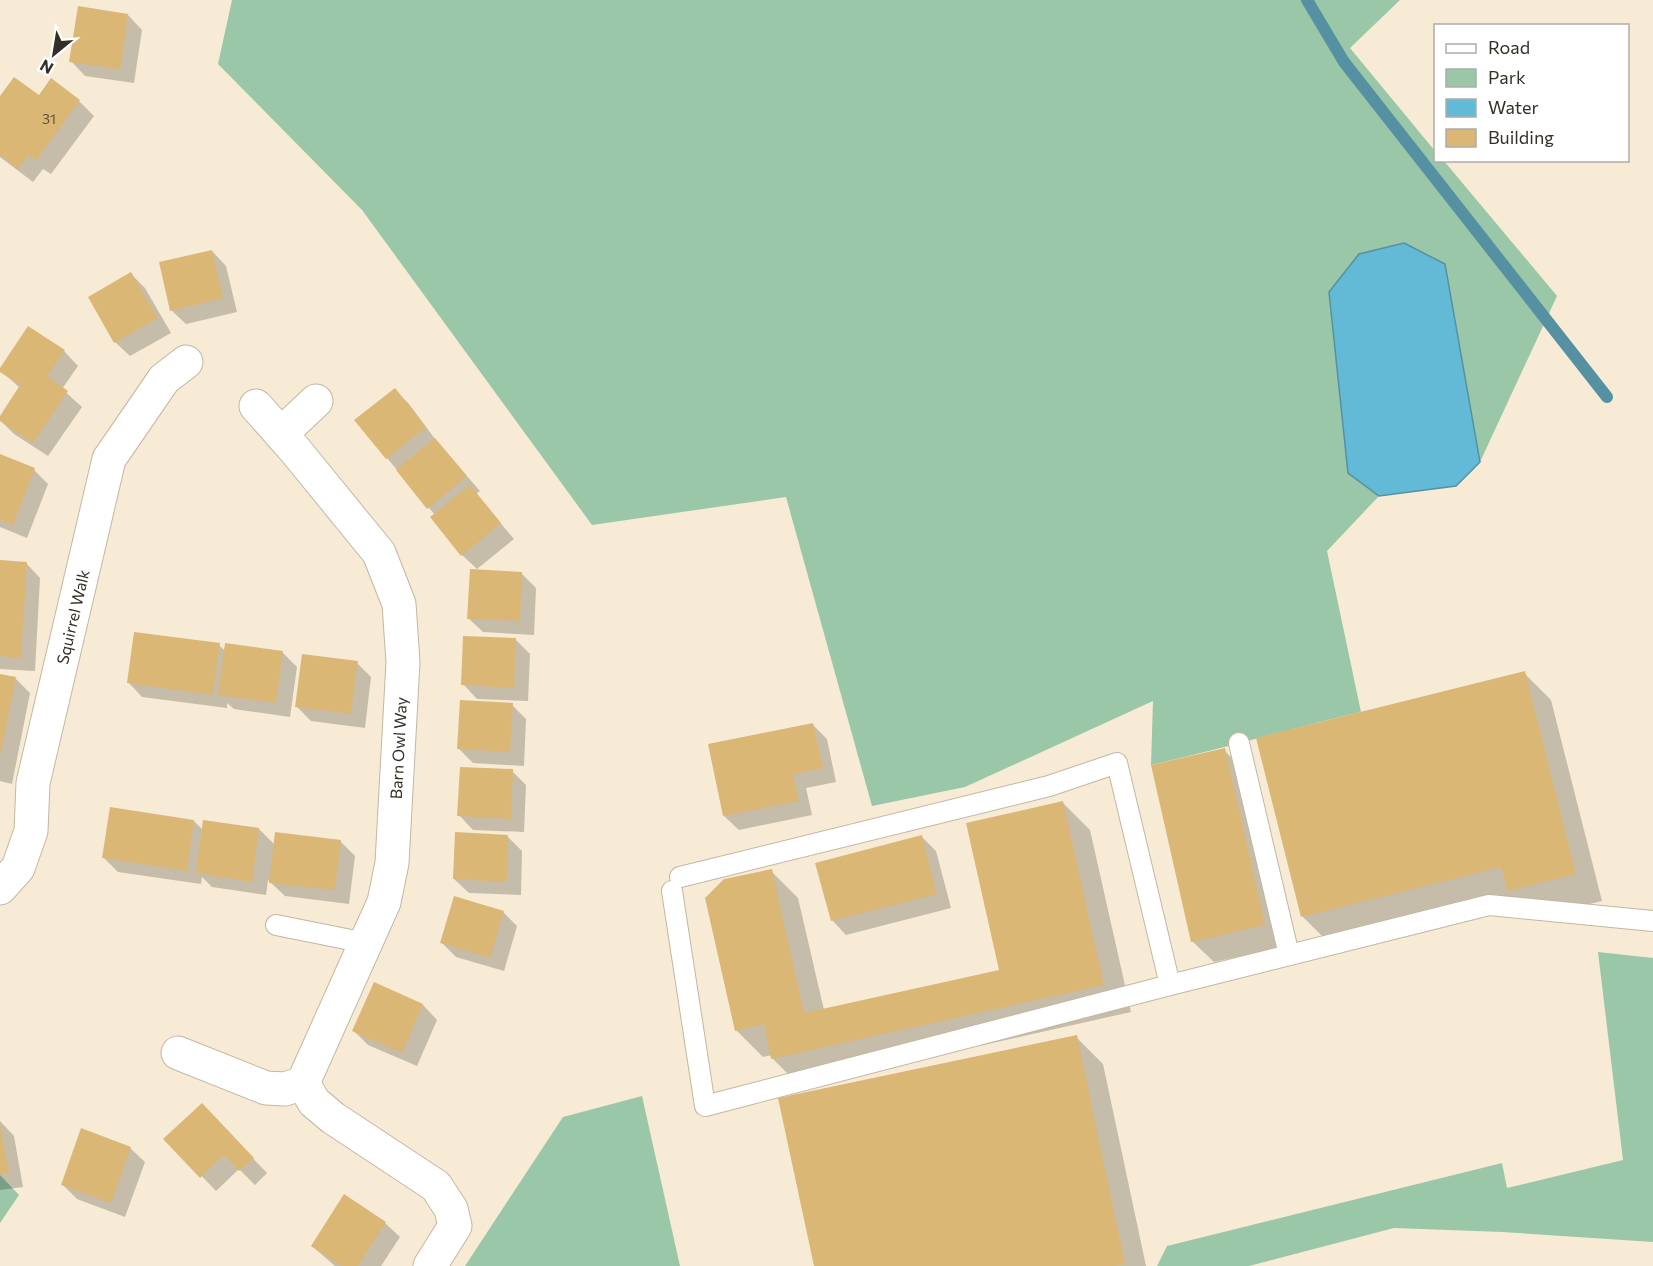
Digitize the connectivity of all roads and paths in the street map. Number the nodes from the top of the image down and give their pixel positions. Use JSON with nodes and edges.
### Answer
{"nodes":[{"id":1,"x":186,"y":362,"type":"dead end"},
{"id":2,"x":316,"y":401,"type":"dead end"},
{"id":3,"x":256,"y":406,"type":"dead end"},
{"id":4,"x":281,"y":434,"type":"junction"},
{"id":5,"x":1239,"y":743,"type":"dead end"},
{"id":6,"x":0,"y":888,"type":"edge"},
{"id":7,"x":1653,"y":921,"type":"edge"},
{"id":8,"x":276,"y":925,"type":"dead end"},
{"id":9,"x":366,"y":943,"type":"junction"},
{"id":10,"x":1289,"y":955,"type":"junction"},
{"id":11,"x":1170,"y":985,"type":"junction"},
{"id":12,"x":178,"y":1053,"type":"dead end"},
{"id":13,"x":303,"y":1083,"type":"junction"},
{"id":14,"x":430,"y":1266,"type":"edge"}],
"edges":[{"from":1,"to":6,"type":"street","name":"Squirrel Walk"},
{"from":2,"to":4,"type":"street"},
{"from":3,"to":4,"type":"street","name":"Barn Owl Way"},
{"from":4,"to":9,"type":"street","name":"Barn Owl Way"},
{"from":5,"to":10,"type":"lane"},
{"from":7,"to":10,"type":"lane"},
{"from":8,"to":9,"type":"lane"},
{"from":9,"to":13,"type":"street","name":"Barn Owl Way"},
{"from":10,"to":11,"type":"lane"},
{"from":11,"to":11,"type":"lane"},
{"from":12,"to":13,"type":"street"},
{"from":13,"to":14,"type":"street"}]}
